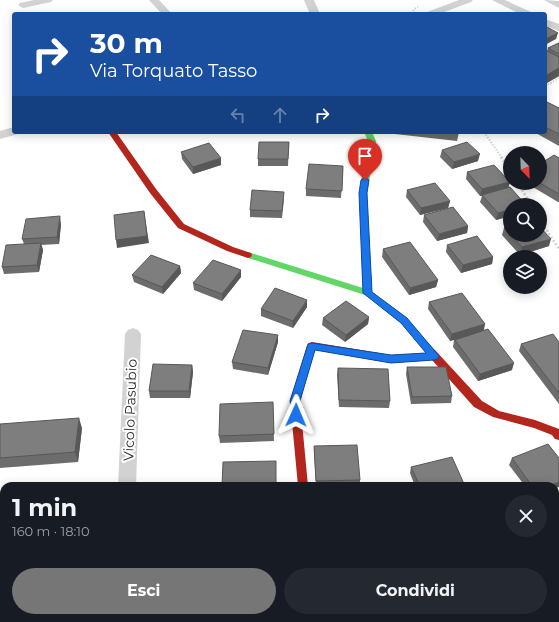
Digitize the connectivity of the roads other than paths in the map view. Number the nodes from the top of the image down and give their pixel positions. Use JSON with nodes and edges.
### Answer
{"nodes":[{"id":1,"x":48,"y":0,"type":"edge"},
{"id":2,"x":154,"y":0,"type":"edge"},
{"id":3,"x":309,"y":0,"type":"edge"},
{"id":4,"x":468,"y":0,"type":"edge"},
{"id":5,"x":549,"y":0,"type":"edge"},
{"id":6,"x":503,"y":1,"type":"edge"},
{"id":7,"x":22,"y":2,"type":"edge"},
{"id":8,"x":559,"y":4,"type":"edge"},
{"id":9,"x":29,"y":12,"type":"edge"},
{"id":10,"x":165,"y":12,"type":"edge"},
{"id":11,"x":314,"y":12,"type":"edge"},
{"id":12,"x":435,"y":12,"type":"edge"},
{"id":13,"x":524,"y":12,"type":"edge"},
{"id":14,"x":547,"y":23,"type":"edge"},
{"id":15,"x":559,"y":28,"type":"edge"},
{"id":16,"x":12,"y":132,"type":"edge"},
{"id":17,"x":113,"y":134,"type":"edge"},
{"id":18,"x":369,"y":134,"type":"edge"},
{"id":19,"x":0,"y":135,"type":"edge"},
{"id":20,"x":368,"y":293,"type":"junction"},
{"id":21,"x":133,"y":334,"type":"dead end"},
{"id":22,"x":434,"y":356,"type":"junction"},
{"id":23,"x":559,"y":436,"type":"edge"},
{"id":24,"x":127,"y":482,"type":"edge"},
{"id":25,"x":303,"y":482,"type":"edge"}],
"edges":[{"from":1,"to":7,"type":"street"},
{"from":2,"to":10,"type":"street"},
{"from":3,"to":11,"type":"street"},
{"from":4,"to":12,"type":"street"},
{"from":5,"to":8,"type":"street"},
{"from":6,"to":13,"type":"street"},
{"from":7,"to":9,"type":"street"},
{"from":14,"to":15,"type":"street"},
{"from":16,"to":19,"type":"street"},
{"from":17,"to":20,"type":"street"},
{"from":18,"to":20,"type":"street"},
{"from":20,"to":22,"type":"street"},
{"from":21,"to":24,"type":"street","name":"Vicolo Pasubio"},
{"from":22,"to":23,"type":"street"},
{"from":22,"to":25,"type":"street"}]}
